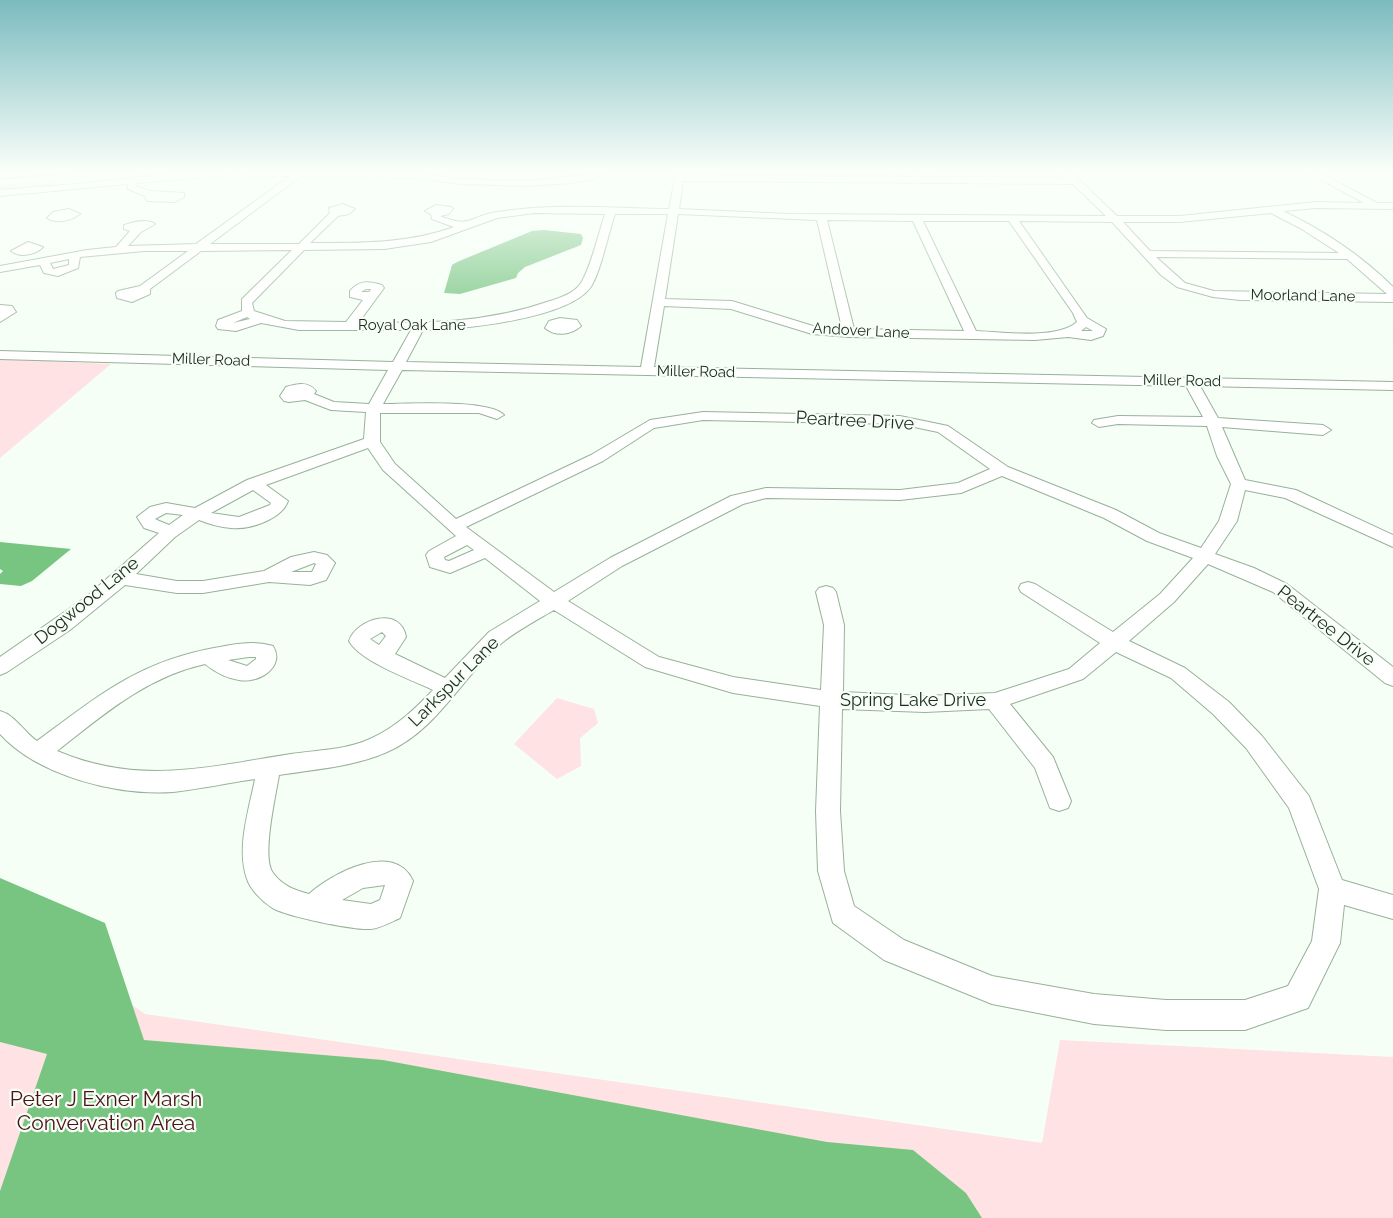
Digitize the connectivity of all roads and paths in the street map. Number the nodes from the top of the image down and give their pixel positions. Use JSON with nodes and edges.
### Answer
{"nodes":[{"id":1,"x":137,"y":230,"type":"dead end"},
{"id":2,"x":223,"y":230,"type":"edge"},
{"id":3,"x":319,"y":230,"type":"edge"},
{"id":4,"x":451,"y":230,"type":"edge"},
{"id":5,"x":604,"y":230,"type":"edge"},
{"id":6,"x":669,"y":230,"type":"edge"},
{"id":7,"x":823,"y":230,"type":"edge"},
{"id":8,"x":922,"y":230,"type":"edge"},
{"id":9,"x":1020,"y":230,"type":"edge"},
{"id":10,"x":1125,"y":230,"type":"edge"},
{"id":11,"x":1308,"y":230,"type":"edge"},
{"id":12,"x":198,"y":247,"type":"junction"},
{"id":13,"x":302,"y":247,"type":"junction"},
{"id":14,"x":120,"y":249,"type":"junction"},
{"id":15,"x":1146,"y":254,"type":"junction"},
{"id":16,"x":1348,"y":256,"type":"junction"},
{"id":17,"x":0,"y":269,"type":"edge"},
{"id":18,"x":143,"y":290,"type":"dead end"},
{"id":19,"x":372,"y":296,"type":"dead end"},
{"id":20,"x":1393,"y":296,"type":"edge"},
{"id":21,"x":658,"y":302,"type":"junction"},
{"id":22,"x":0,"y":309,"type":"edge"},
{"id":23,"x":535,"y":312,"type":"junction"},
{"id":24,"x":0,"y":318,"type":"edge"},
{"id":25,"x":1083,"y":321,"type":"junction"},
{"id":26,"x":556,"y":323,"type":"dead end"},
{"id":27,"x":350,"y":326,"type":"junction"},
{"id":28,"x":419,"y":327,"type":"junction"},
{"id":29,"x":849,"y":333,"type":"junction"},
{"id":30,"x":1068,"y":333,"type":"junction"},
{"id":31,"x":972,"y":335,"type":"junction"},
{"id":32,"x":0,"y":355,"type":"edge"},
{"id":33,"x":397,"y":366,"type":"junction"},
{"id":34,"x":647,"y":371,"type":"junction"},
{"id":35,"x":1190,"y":381,"type":"junction"},
{"id":36,"x":1393,"y":386,"type":"edge"},
{"id":37,"x":306,"y":396,"type":"dead end"},
{"id":38,"x":373,"y":409,"type":"junction"},
{"id":39,"x":497,"y":415,"type":"dead end"},
{"id":40,"x":1213,"y":422,"type":"junction"},
{"id":41,"x":1099,"y":423,"type":"dead end"},
{"id":42,"x":1323,"y":430,"type":"dead end"},
{"id":43,"x":372,"y":442,"type":"junction"},
{"id":44,"x":1002,"y":470,"type":"junction"},
{"id":45,"x":253,"y":483,"type":"junction"},
{"id":46,"x":1239,"y":484,"type":"junction"},
{"id":47,"x":196,"y":514,"type":"junction"},
{"id":48,"x":171,"y":531,"type":"junction"},
{"id":49,"x":461,"y":531,"type":"junction"},
{"id":50,"x":1389,"y":536,"type":"edge"},
{"id":51,"x":487,"y":551,"type":"junction"},
{"id":52,"x":1204,"y":557,"type":"junction"},
{"id":53,"x":269,"y":576,"type":"dead end"},
{"id":54,"x":121,"y":578,"type":"junction"},
{"id":55,"x":1028,"y":588,"type":"dead end"},
{"id":56,"x":826,"y":592,"type":"dead end"},
{"id":57,"x":552,"y":600,"type":"junction"},
{"id":58,"x":1113,"y":642,"type":"junction"},
{"id":59,"x":208,"y":656,"type":"dead end"},
{"id":60,"x":382,"y":657,"type":"dead end"},
{"id":61,"x":0,"y":666,"type":"edge"},
{"id":62,"x":1393,"y":678,"type":"edge"},
{"id":63,"x":447,"y":688,"type":"junction"},
{"id":64,"x":833,"y":700,"type":"junction"},
{"id":65,"x":995,"y":701,"type":"junction"},
{"id":66,"x":0,"y":719,"type":"edge"},
{"id":67,"x":38,"y":753,"type":"junction"},
{"id":68,"x":268,"y":769,"type":"junction"},
{"id":69,"x":1059,"y":801,"type":"dead end"},
{"id":70,"x":1332,"y":889,"type":"junction"},
{"id":71,"x":314,"y":907,"type":"dead end"},
{"id":72,"x":1393,"y":907,"type":"edge"}],
"edges":[{"from":1,"to":14,"type":"street"},
{"from":2,"to":12,"type":"street"},
{"from":3,"to":13,"type":"street"},
{"from":4,"to":13,"type":"street"},
{"from":5,"to":23,"type":"street","name":"Royal Oak Lane"},
{"from":6,"to":21,"type":"street"},
{"from":7,"to":29,"type":"street"},
{"from":8,"to":31,"type":"street"},
{"from":9,"to":25,"type":"street","name":"Andover Lane"},
{"from":10,"to":15,"type":"street","name":"Moorland Lane"},
{"from":11,"to":16,"type":"street"},
{"from":12,"to":13,"type":"street"},
{"from":12,"to":14,"type":"street"},
{"from":12,"to":18,"type":"street"},
{"from":13,"to":27,"type":"street","name":"Royal Oak Lane"},
{"from":14,"to":17,"type":"street"},
{"from":15,"to":16,"type":"street"},
{"from":15,"to":20,"type":"street","name":"Moorland Lane"},
{"from":16,"to":20,"type":"street"},
{"from":19,"to":27,"type":"street"},
{"from":21,"to":29,"type":"street","name":"Andover Lane"},
{"from":21,"to":34,"type":"street"},
{"from":22,"to":24,"type":"street"},
{"from":23,"to":26,"type":"street"},
{"from":23,"to":28,"type":"street","name":"Royal Oak Lane"},
{"from":25,"to":30,"type":"street"},
{"from":25,"to":30,"type":"street","name":"Andover Lane"},
{"from":27,"to":28,"type":"street","name":"Royal Oak Lane"},
{"from":28,"to":33,"type":"street"},
{"from":29,"to":31,"type":"street","name":"Andover Lane"},
{"from":30,"to":31,"type":"street","name":"Andover Lane"},
{"from":32,"to":33,"type":"street","name":"Miller Road"},
{"from":33,"to":34,"type":"street","name":"Miller Road"},
{"from":33,"to":38,"type":"street"},
{"from":34,"to":35,"type":"street","name":"Miller Road"},
{"from":35,"to":36,"type":"street","name":"Miller Road"},
{"from":35,"to":40,"type":"street"},
{"from":37,"to":38,"type":"street"},
{"from":38,"to":39,"type":"street"},
{"from":38,"to":43,"type":"street"},
{"from":40,"to":41,"type":"street"},
{"from":40,"to":42,"type":"street"},
{"from":40,"to":46,"type":"street"},
{"from":43,"to":45,"type":"street","name":"Dogwood Lane"},
{"from":43,"to":49,"type":"street","name":"Spring Lake Drive"},
{"from":44,"to":49,"type":"street","name":"Peartree Drive"},
{"from":44,"to":52,"type":"street","name":"Peartree Drive"},
{"from":44,"to":57,"type":"street","name":"Larkspur Lane"},
{"from":45,"to":47,"type":"street","name":"Dogwood Lane"},
{"from":45,"to":47,"type":"street"},
{"from":46,"to":50,"type":"street"},
{"from":46,"to":52,"type":"street","name":"Spring Lake Drive"},
{"from":47,"to":48,"type":"street","name":"Dogwood Lane"},
{"from":47,"to":48,"type":"street"},
{"from":48,"to":54,"type":"street","name":"Dogwood Lane"},
{"from":49,"to":51,"type":"street","name":"Spring Lake Drive"},
{"from":49,"to":51,"type":"street"},
{"from":51,"to":57,"type":"street","name":"Spring Lake Drive"},
{"from":52,"to":58,"type":"street","name":"Spring Lake Drive"},
{"from":52,"to":62,"type":"street","name":"Peartree Drive"},
{"from":53,"to":54,"type":"street"},
{"from":54,"to":61,"type":"street","name":"Dogwood Lane"},
{"from":55,"to":58,"type":"street"},
{"from":56,"to":64,"type":"street"},
{"from":57,"to":63,"type":"street","name":"Larkspur Lane"},
{"from":57,"to":64,"type":"street","name":"Spring Lake Drive"},
{"from":58,"to":65,"type":"street","name":"Spring Lake Drive"},
{"from":58,"to":70,"type":"street"},
{"from":59,"to":67,"type":"street"},
{"from":60,"to":63,"type":"street"},
{"from":63,"to":68,"type":"street","name":"Larkspur Lane"},
{"from":64,"to":65,"type":"street","name":"Spring Lake Drive"},
{"from":64,"to":70,"type":"street"},
{"from":65,"to":69,"type":"street"},
{"from":66,"to":67,"type":"street","name":"Larkspur Lane"},
{"from":67,"to":68,"type":"street","name":"Larkspur Lane"},
{"from":68,"to":71,"type":"street"},
{"from":70,"to":72,"type":"street"}]}
